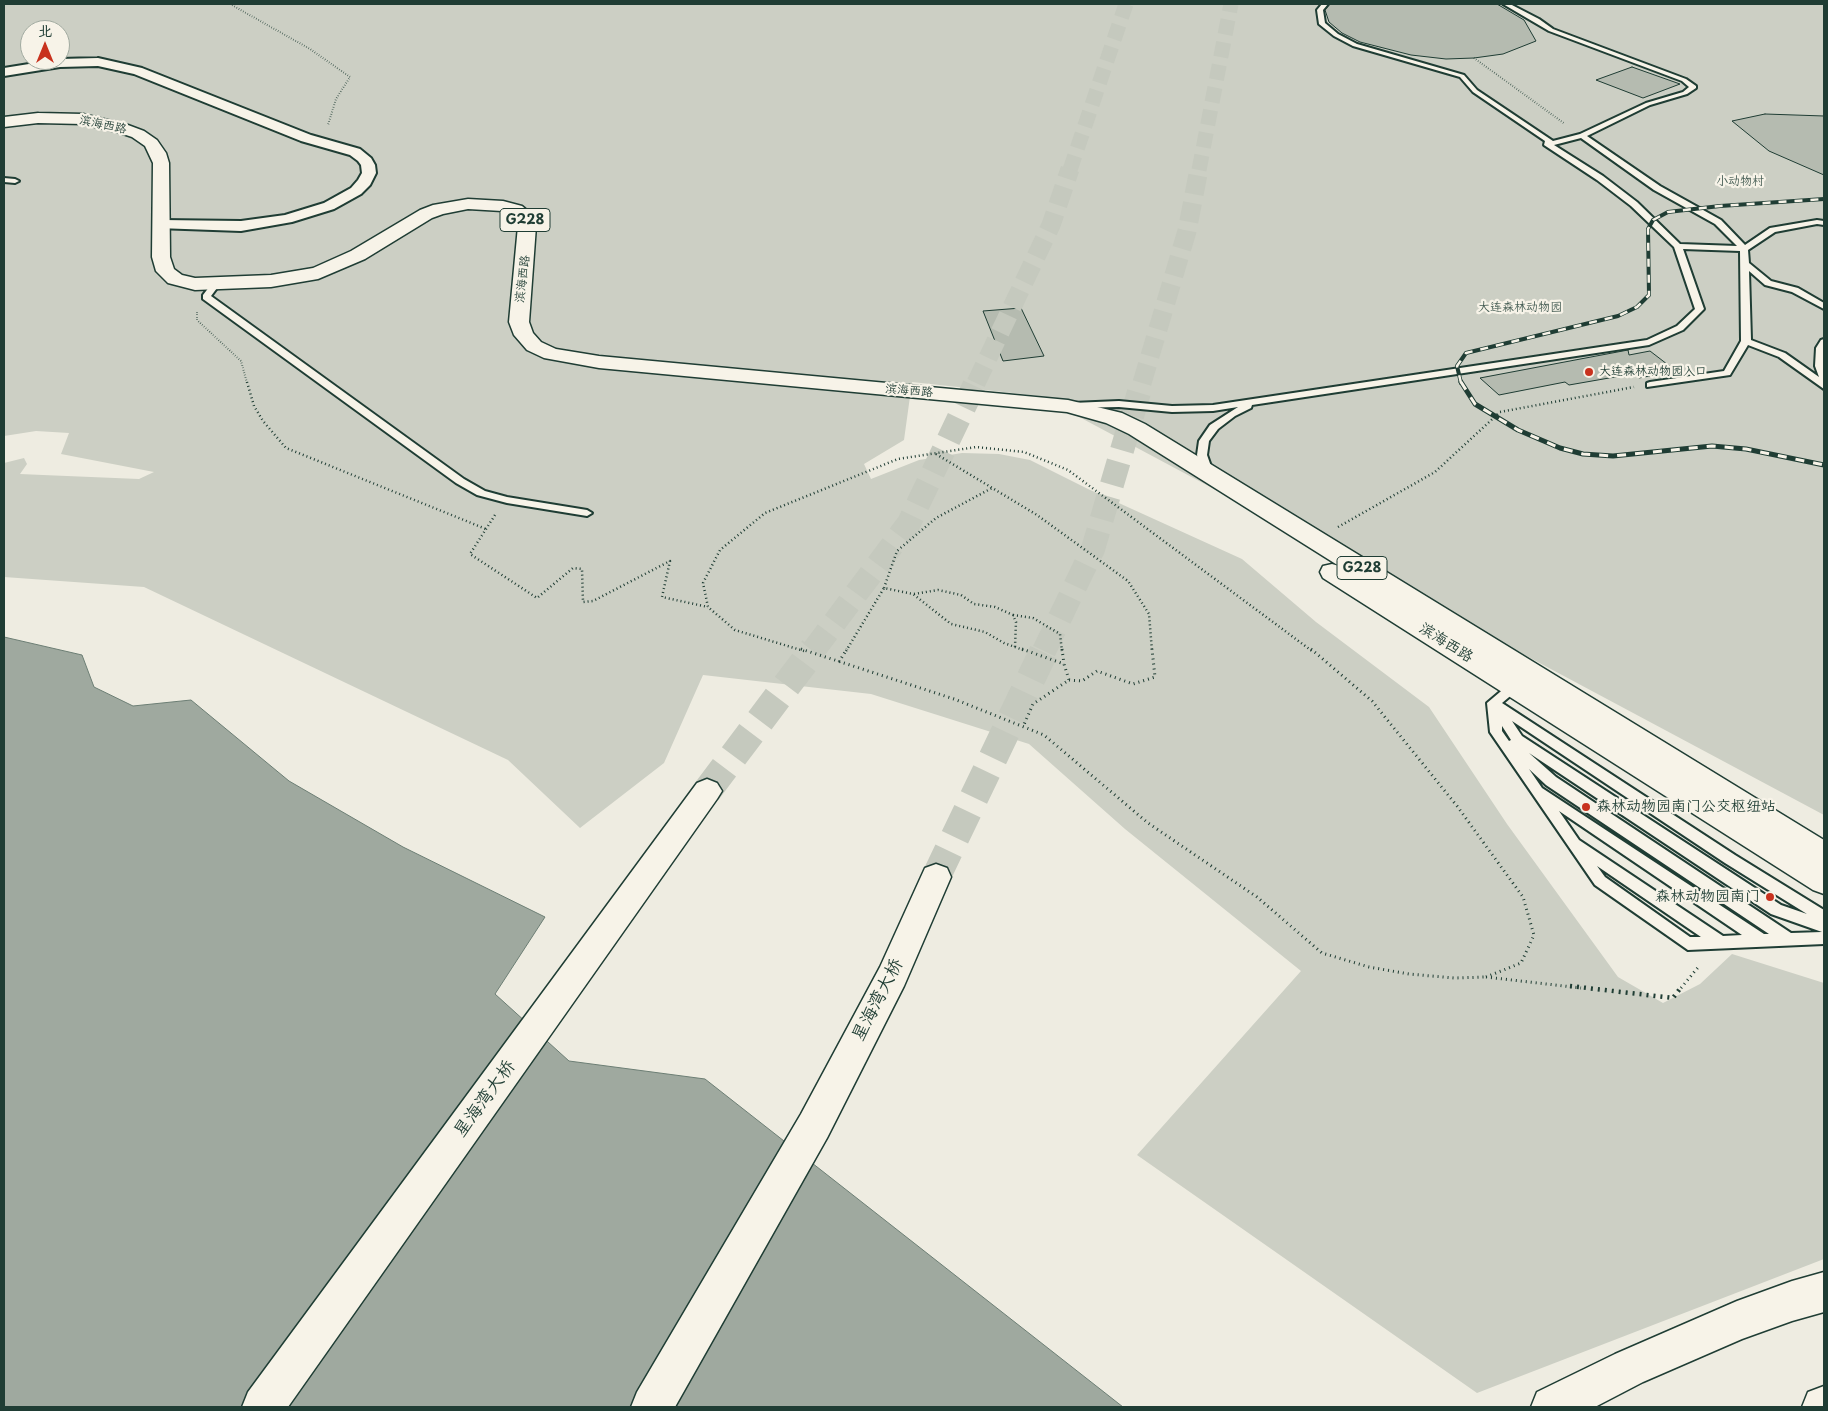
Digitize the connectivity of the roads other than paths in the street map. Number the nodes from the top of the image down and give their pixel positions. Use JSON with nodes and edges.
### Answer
{"nodes":[{"id":1,"x":1324,"y":4,"type":"edge"},
{"id":2,"x":1506,"y":4,"type":"edge"},
{"id":3,"x":4,"y":72,"type":"edge"},
{"id":4,"x":4,"y":122,"type":"edge"},
{"id":5,"x":1582,"y":136,"type":"junction"},
{"id":6,"x":1547,"y":143,"type":"dead end"},
{"id":7,"x":4,"y":180,"type":"edge"},
{"id":8,"x":15,"y":181,"type":"dead end"},
{"id":9,"x":1824,"y":223,"type":"edge"},
{"id":10,"x":162,"y":225,"type":"junction"},
{"id":11,"x":1678,"y":246,"type":"junction"},
{"id":12,"x":1744,"y":249,"type":"junction"},
{"id":13,"x":1745,"y":264,"type":"junction"},
{"id":14,"x":211,"y":291,"type":"junction"},
{"id":15,"x":1824,"y":306,"type":"edge"},
{"id":16,"x":1746,"y":341,"type":"junction"},
{"id":17,"x":1824,"y":342,"type":"edge"},
{"id":18,"x":1824,"y":380,"type":"edge"},
{"id":19,"x":1650,"y":385,"type":"road end"},
{"id":20,"x":1824,"y":386,"type":"edge"},
{"id":21,"x":1259,"y":401,"type":"junction"},
{"id":22,"x":1068,"y":406,"type":"junction"},
{"id":23,"x":1208,"y":472,"type":"junction"},
{"id":24,"x":588,"y":513,"type":"dead end"},
{"id":25,"x":1513,"y":687,"type":"junction"},
{"id":26,"x":1496,"y":732,"type":"junction"},
{"id":27,"x":1534,"y":788,"type":"junction"},
{"id":28,"x":707,"y":791,"type":"tunnel mouth"},
{"id":29,"x":1824,"y":855,"type":"edge"},
{"id":30,"x":936,"y":877,"type":"tunnel mouth"},
{"id":31,"x":1824,"y":881,"type":"edge"},
{"id":32,"x":1824,"y":918,"type":"edge"},
{"id":33,"x":1824,"y":926,"type":"edge"},
{"id":34,"x":1824,"y":938,"type":"edge"},
{"id":35,"x":1790,"y":940,"type":"junction"},
{"id":36,"x":1762,"y":941,"type":"junction"},
{"id":37,"x":1824,"y":1292,"type":"edge"},
{"id":38,"x":263,"y":1407,"type":"edge"},
{"id":39,"x":652,"y":1407,"type":"edge"},
{"id":40,"x":1552,"y":1407,"type":"edge"}],
"edges":[{"from":1,"to":5,"type":"lane"},
{"from":2,"to":5,"type":"lane"},
{"from":3,"to":10,"type":"street"},
{"from":4,"to":10,"type":"highway","name":"滨海西路","number":"G228"},
{"from":5,"to":12,"type":"lane"},
{"from":6,"to":11,"type":"lane"},
{"from":7,"to":8,"type":"lane"},
{"from":9,"to":12,"type":"lane"},
{"from":10,"to":14,"type":"highway","name":"滨海西路","number":"G228"},
{"from":11,"to":12,"type":"lane"},
{"from":11,"to":21,"type":"lane"},
{"from":12,"to":13,"type":"lane"},
{"from":13,"to":15,"type":"lane"},
{"from":13,"to":16,"type":"lane"},
{"from":14,"to":22,"type":"highway","name":"滨海西路","number":"G228"},
{"from":14,"to":24,"type":"lane"},
{"from":16,"to":19,"type":"lane"},
{"from":16,"to":20,"type":"lane"},
{"from":17,"to":18,"type":"lane"},
{"from":21,"to":22,"type":"lane"},
{"from":21,"to":23,"type":"lane"},
{"from":22,"to":23,"type":"highway","name":"滨海西路","number":"G228"},
{"from":22,"to":25,"type":"highway","name":"滨海西路","number":"G228"},
{"from":23,"to":25,"type":"highway","name":"滨海西路","number":"G228"},
{"from":25,"to":26,"type":"lane"},
{"from":25,"to":29,"type":"highway","name":"滨海西路","number":"G228"},
{"from":25,"to":31,"type":"highway","name":"滨海西路","number":"G228"},
{"from":25,"to":32,"type":"lane"},
{"from":25,"to":33,"type":"lane"},
{"from":26,"to":27,"type":"lane"},
{"from":26,"to":35,"type":"lane"},
{"from":27,"to":36,"type":"lane"},
{"from":27,"to":36,"type":"lane"},
{"from":28,"to":38,"type":"highway","name":"星海湾大桥"},
{"from":30,"to":39,"type":"highway","name":"星海湾大桥"},
{"from":34,"to":35,"type":"lane"},
{"from":35,"to":36,"type":"lane"},
{"from":37,"to":40,"type":"highway"}]}
